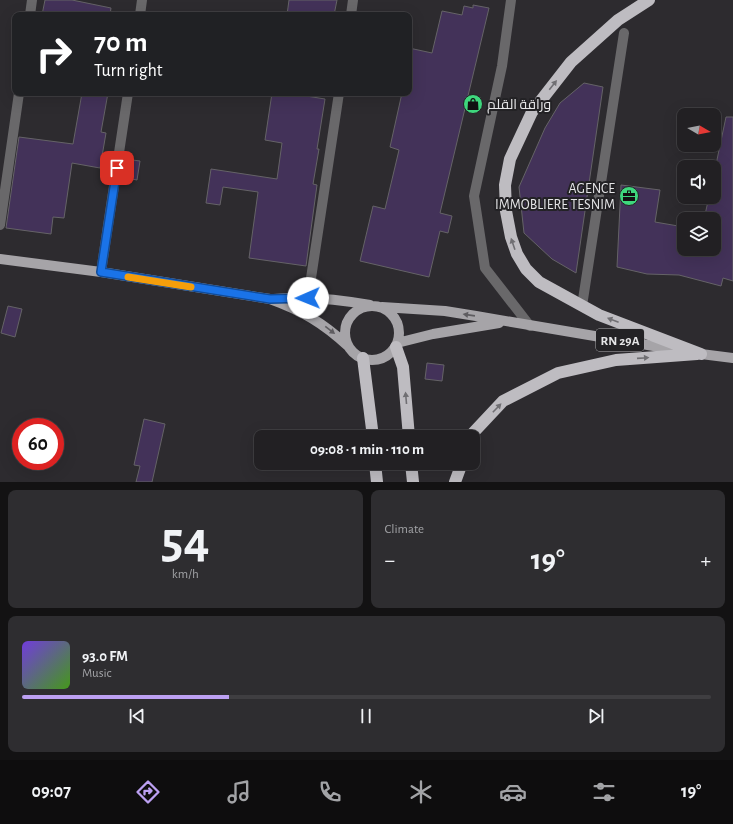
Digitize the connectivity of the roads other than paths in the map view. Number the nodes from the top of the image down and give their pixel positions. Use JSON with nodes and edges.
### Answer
{"nodes":[{"id":1,"x":32,"y":0,"type":"edge"},
{"id":2,"x":142,"y":0,"type":"edge"},
{"id":3,"x":353,"y":0,"type":"edge"},
{"id":4,"x":511,"y":0,"type":"edge"},
{"id":5,"x":649,"y":0,"type":"edge"},
{"id":6,"x":30,"y":12,"type":"edge"},
{"id":7,"x":140,"y":12,"type":"edge"},
{"id":8,"x":351,"y":12,"type":"edge"},
{"id":9,"x":624,"y":33,"type":"dead end"},
{"id":10,"x":19,"y":96,"type":"edge"},
{"id":11,"x":128,"y":96,"type":"edge"},
{"id":12,"x":339,"y":96,"type":"edge"},
{"id":13,"x":0,"y":225,"type":"edge"},
{"id":14,"x":0,"y":259,"type":"edge"},
{"id":15,"x":101,"y":272,"type":"junction"},
{"id":16,"x":308,"y":298,"type":"junction"},
{"id":17,"x":270,"y":299,"type":"junction"},
{"id":18,"x":377,"y":306,"type":"junction"},
{"id":19,"x":582,"y":306,"type":"junction"},
{"id":20,"x":507,"y":322,"type":"junction"},
{"id":21,"x":530,"y":326,"type":"junction"},
{"id":22,"x":396,"y":345,"type":"junction"},
{"id":23,"x":348,"y":346,"type":"junction"},
{"id":24,"x":701,"y":354,"type":"junction"},
{"id":25,"x":363,"y":358,"type":"junction"},
{"id":26,"x":733,"y":358,"type":"edge"},
{"id":27,"x":372,"y":430,"type":"edge"},
{"id":28,"x":408,"y":430,"type":"edge"},
{"id":29,"x":476,"y":430,"type":"edge"},
{"id":30,"x":376,"y":470,"type":"edge"},
{"id":31,"x":412,"y":470,"type":"edge"},
{"id":32,"x":459,"y":470,"type":"edge"},
{"id":33,"x":377,"y":482,"type":"edge"},
{"id":34,"x":413,"y":482,"type":"edge"},
{"id":35,"x":454,"y":482,"type":"edge"}],
"edges":[{"from":1,"to":6,"type":"street"},
{"from":2,"to":7,"type":"street"},
{"from":3,"to":8,"type":"street"},
{"from":4,"to":21,"type":"street"},
{"from":19,"to":5,"type":"highway","one_way":true},
{"from":9,"to":19,"type":"street"},
{"from":10,"to":13,"type":"street"},
{"from":11,"to":15,"type":"street"},
{"from":12,"to":16,"type":"street"},
{"from":14,"to":15,"type":"main road"},
{"from":15,"to":17,"type":"main road"},
{"from":16,"to":17,"type":"main road"},
{"from":16,"to":18,"type":"main road"},
{"from":17,"to":23,"type":"main road","one_way":true},
{"from":20,"to":18,"type":"main road","one_way":true},
{"from":18,"to":22,"type":"main road"},
{"from":18,"to":23,"type":"main road"},
{"from":24,"to":19,"type":"highway","one_way":true},
{"from":20,"to":21,"type":"main road","number":"RN 29A"},
{"from":20,"to":22,"type":"main road"},
{"from":21,"to":24,"type":"main road","number":"RN 29A"},
{"from":22,"to":25,"type":"main road"},
{"from":28,"to":22,"type":"highway","one_way":true},
{"from":23,"to":25,"type":"main road"},
{"from":24,"to":26,"type":"main road","number":"RN 29A"},
{"from":29,"to":24,"type":"highway","one_way":true},
{"from":25,"to":27,"type":"highway"},
{"from":30,"to":33,"type":"highway"},
{"from":31,"to":34,"type":"highway"},
{"from":32,"to":35,"type":"highway"}]}
